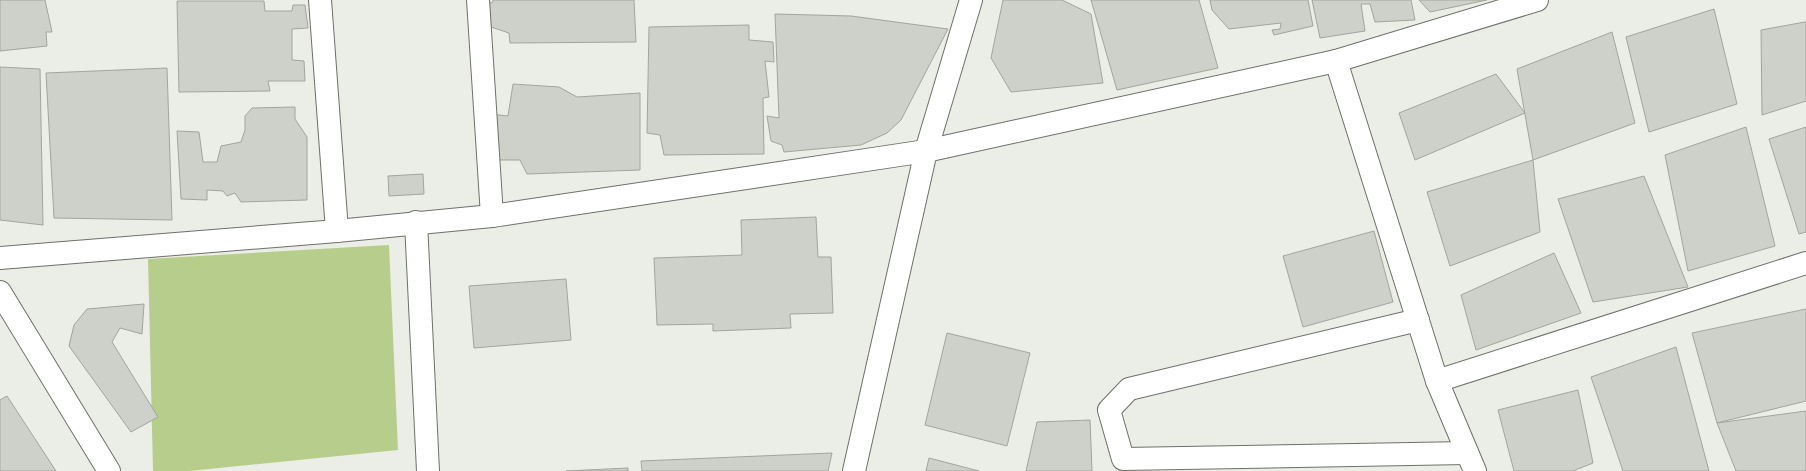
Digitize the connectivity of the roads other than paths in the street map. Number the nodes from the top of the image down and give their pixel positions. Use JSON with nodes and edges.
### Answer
{"nodes":[{"id":1,"x":320,"y":0,"type":"edge"},
{"id":2,"x":478,"y":0,"type":"edge"},
{"id":3,"x":972,"y":0,"type":"edge"},
{"id":4,"x":1537,"y":0,"type":"edge"},
{"id":5,"x":1336,"y":61,"type":"junction"},
{"id":6,"x":926,"y":151,"type":"junction"},
{"id":7,"x":492,"y":216,"type":"junction"},
{"id":8,"x":416,"y":222,"type":"junction"},
{"id":9,"x":337,"y":231,"type":"junction"},
{"id":10,"x":0,"y":258,"type":"edge"},
{"id":11,"x":1806,"y":263,"type":"edge"},
{"id":12,"x":0,"y":292,"type":"edge"},
{"id":13,"x":1418,"y":320,"type":"junction"},
{"id":14,"x":1438,"y":381,"type":"junction"},
{"id":15,"x":1471,"y":462,"type":"edge"},
{"id":16,"x":109,"y":471,"type":"edge"},
{"id":17,"x":428,"y":471,"type":"edge"},
{"id":18,"x":854,"y":471,"type":"edge"}],
"edges":[{"from":1,"to":9,"type":"street"},
{"from":2,"to":7,"type":"street"},
{"from":3,"to":6,"type":"street"},
{"from":4,"to":5,"type":"street"},
{"from":5,"to":6,"type":"street"},
{"from":5,"to":13,"type":"street"},
{"from":6,"to":7,"type":"street"},
{"from":6,"to":18,"type":"street"},
{"from":7,"to":8,"type":"street"},
{"from":8,"to":9,"type":"street"},
{"from":8,"to":17,"type":"street"},
{"from":9,"to":10,"type":"street"},
{"from":11,"to":14,"type":"street"},
{"from":12,"to":16,"type":"street"},
{"from":13,"to":14,"type":"street"},
{"from":13,"to":15,"type":"street"},
{"from":14,"to":15,"type":"street"}]}
